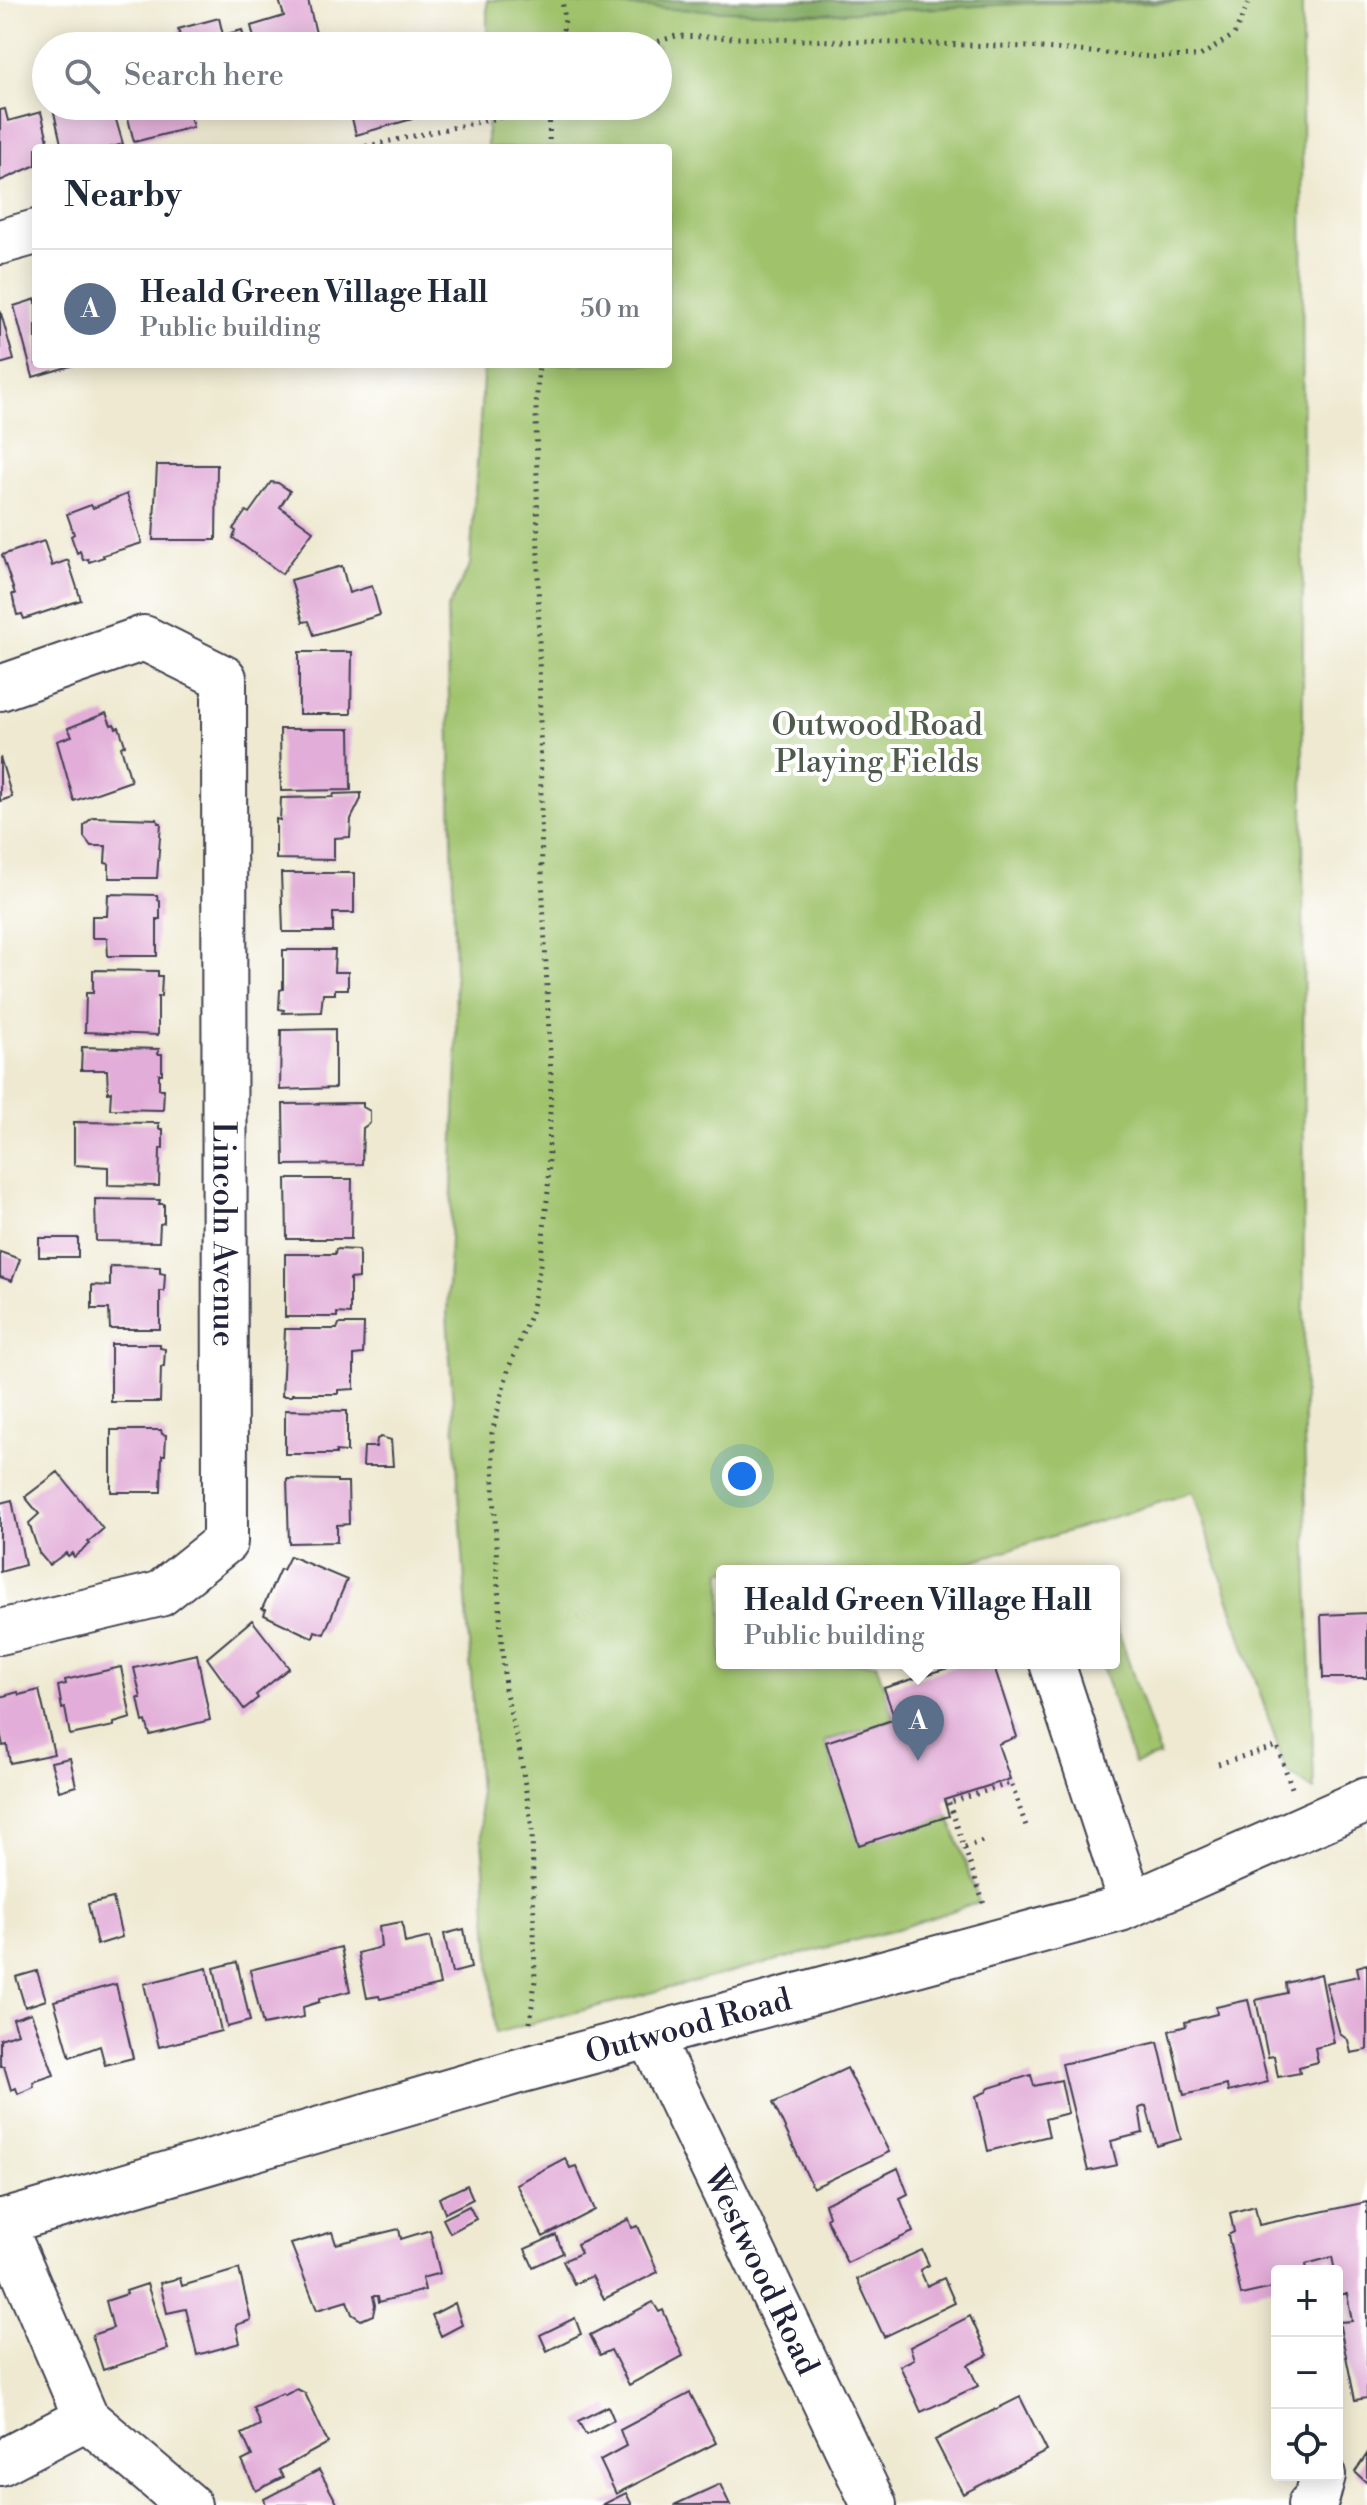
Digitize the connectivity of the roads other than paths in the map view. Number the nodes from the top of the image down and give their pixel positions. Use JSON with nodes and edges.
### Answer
{"nodes":[{"id":1,"x":32,"y":233,"type":"edge"},
{"id":2,"x":0,"y":242,"type":"edge"},
{"id":3,"x":0,"y":688,"type":"edge"},
{"id":4,"x":0,"y":1632,"type":"edge"},
{"id":5,"x":1054,"y":1669,"type":"edge"},
{"id":6,"x":1367,"y":1800,"type":"edge"},
{"id":7,"x":1131,"y":1904,"type":"junction"},
{"id":8,"x":650,"y":2036,"type":"junction"},
{"id":9,"x":1,"y":2222,"type":"edge"},
{"id":10,"x":86,"y":2418,"type":"junction"},
{"id":11,"x":0,"y":2463,"type":"edge"},
{"id":12,"x":1321,"y":2481,"type":"edge"},
{"id":13,"x":189,"y":2505,"type":"edge"},
{"id":14,"x":874,"y":2505,"type":"edge"},
{"id":15,"x":1310,"y":2505,"type":"edge"}],
"edges":[{"from":1,"to":2,"type":"street"},
{"from":3,"to":4,"type":"street","name":"Lincoln Avenue"},
{"from":5,"to":7,"type":"street"},
{"from":6,"to":7,"type":"street","name":"Outwood Road"},
{"from":7,"to":8,"type":"street","name":"Outwood Road"},
{"from":8,"to":9,"type":"street","name":"Outwood Road"},
{"from":8,"to":14,"type":"street","name":"Westwood Road"},
{"from":9,"to":10,"type":"street"},
{"from":10,"to":11,"type":"street"},
{"from":10,"to":13,"type":"street"},
{"from":12,"to":15,"type":"street"}]}
